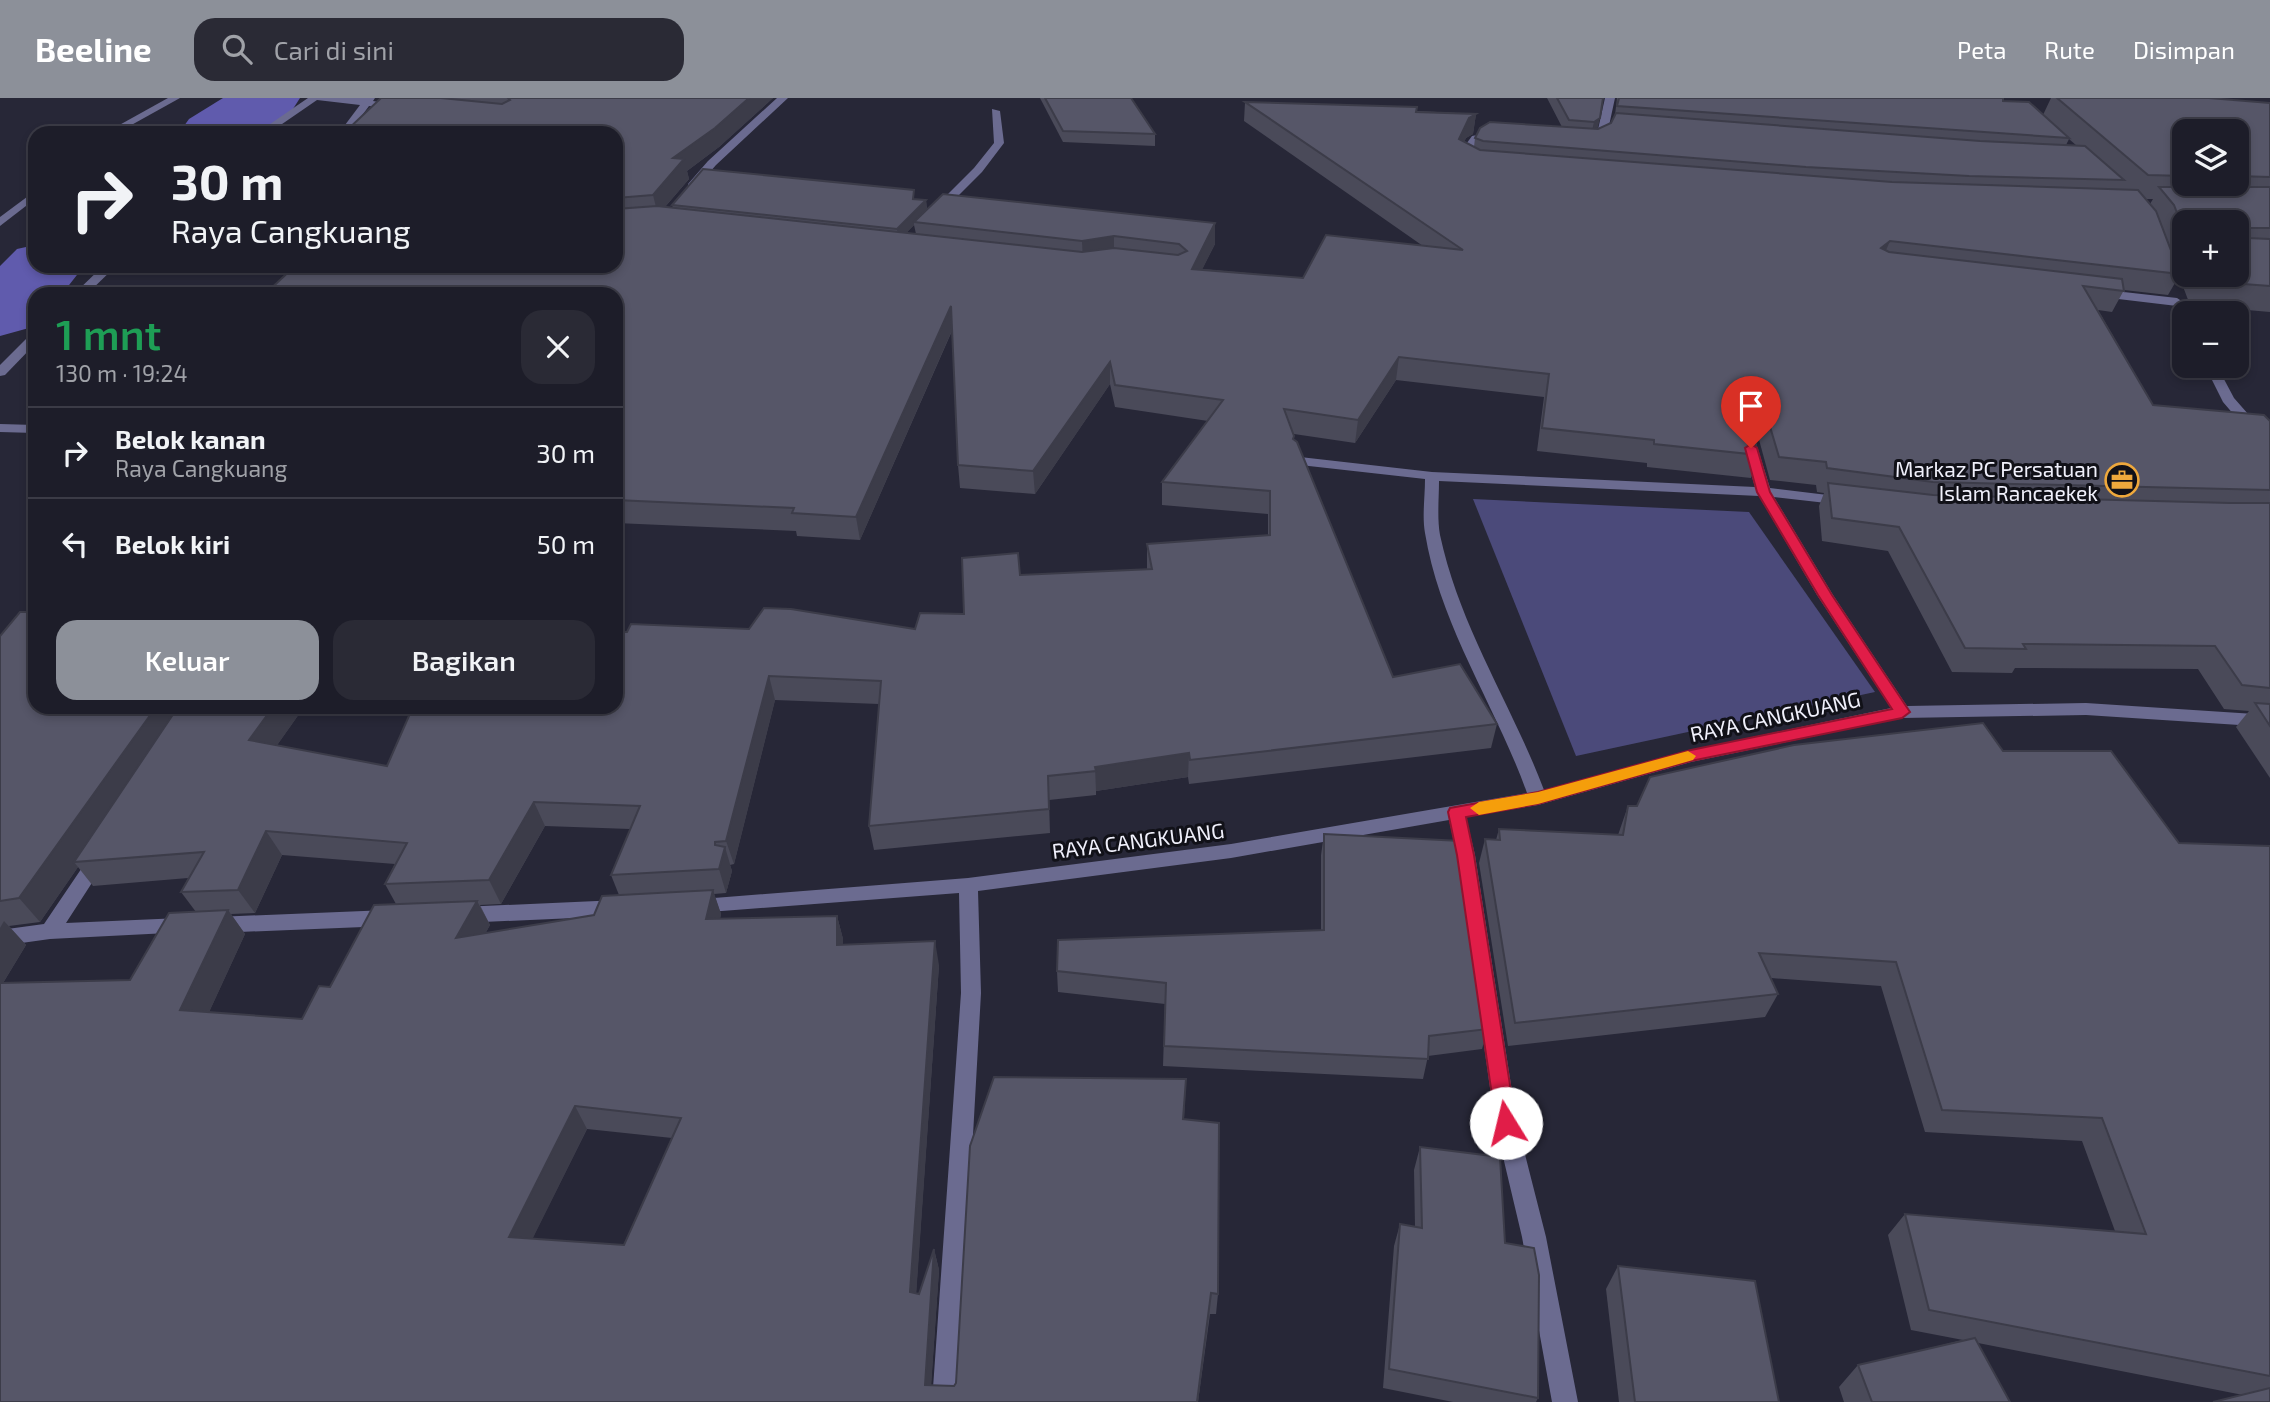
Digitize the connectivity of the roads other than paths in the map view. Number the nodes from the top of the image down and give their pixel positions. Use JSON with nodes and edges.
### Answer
{"nodes":[{"id":1,"x":175,"y":98,"type":"edge"},
{"id":2,"x":317,"y":98,"type":"edge"},
{"id":3,"x":783,"y":98,"type":"edge"},
{"id":4,"x":1610,"y":98,"type":"edge"},
{"id":5,"x":369,"y":100,"type":"edge"},
{"id":6,"x":406,"y":107,"type":"edge"},
{"id":7,"x":995,"y":111,"type":"dead end"},
{"id":8,"x":1604,"y":124,"type":"junction"},
{"id":9,"x":1618,"y":125,"type":"edge"},
{"id":10,"x":123,"y":126,"type":"edge"},
{"id":11,"x":273,"y":126,"type":"edge"},
{"id":12,"x":349,"y":126,"type":"edge"},
{"id":13,"x":1512,"y":133,"type":"edge"},
{"id":14,"x":1582,"y":141,"type":"edge"},
{"id":15,"x":1477,"y":164,"type":"edge"},
{"id":16,"x":687,"y":192,"type":"edge"},
{"id":17,"x":28,"y":200,"type":"edge"},
{"id":18,"x":928,"y":221,"type":"edge"},
{"id":19,"x":0,"y":223,"type":"edge"},
{"id":20,"x":102,"y":273,"type":"edge"},
{"id":21,"x":88,"y":287,"type":"edge"},
{"id":22,"x":2083,"y":291,"type":"edge"},
{"id":23,"x":2178,"y":301,"type":"edge"},
{"id":24,"x":28,"y":344,"type":"edge"},
{"id":25,"x":0,"y":372,"type":"edge"},
{"id":26,"x":2217,"y":378,"type":"edge"},
{"id":27,"x":1745,"y":426,"type":"edge"},
{"id":28,"x":0,"y":428,"type":"edge"},
{"id":29,"x":28,"y":429,"type":"edge"},
{"id":30,"x":2270,"y":448,"type":"edge"},
{"id":31,"x":1300,"y":461,"type":"edge"},
{"id":32,"x":1432,"y":476,"type":"junction"},
{"id":33,"x":1764,"y":492,"type":"junction"},
{"id":34,"x":1862,"y":504,"type":"edge"},
{"id":35,"x":1902,"y":712,"type":"junction"},
{"id":36,"x":2270,"y":721,"type":"edge"},
{"id":37,"x":1538,"y":798,"type":"junction"},
{"id":38,"x":1456,"y":812,"type":"junction"},
{"id":39,"x":108,"y":845,"type":"edge"},
{"id":40,"x":968,"y":885,"type":"junction"},
{"id":41,"x":683,"y":906,"type":"edge"},
{"id":42,"x":633,"y":908,"type":"edge"},
{"id":43,"x":442,"y":915,"type":"edge"},
{"id":44,"x":400,"y":917,"type":"edge"},
{"id":45,"x":50,"y":931,"type":"junction"},
{"id":46,"x":0,"y":938,"type":"edge"},
{"id":47,"x":945,"y":1402,"type":"edge"},
{"id":48,"x":1565,"y":1402,"type":"edge"}],
"edges":[{"from":1,"to":10,"type":"street"},
{"from":2,"to":5,"type":"street"},
{"from":2,"to":11,"type":"street"},
{"from":3,"to":16,"type":"street"},
{"from":4,"to":8,"type":"street"},
{"from":5,"to":6,"type":"street"},
{"from":5,"to":12,"type":"street"},
{"from":7,"to":18,"type":"street"},
{"from":8,"to":9,"type":"street"},
{"from":8,"to":14,"type":"street"},
{"from":13,"to":15,"type":"street"},
{"from":17,"to":19,"type":"street"},
{"from":20,"to":21,"type":"street"},
{"from":22,"to":23,"type":"street"},
{"from":24,"to":25,"type":"street"},
{"from":26,"to":30,"type":"street"},
{"from":27,"to":33,"type":"street"},
{"from":28,"to":29,"type":"street"},
{"from":31,"to":32,"type":"street"},
{"from":32,"to":33,"type":"street"},
{"from":32,"to":37,"type":"street"},
{"from":33,"to":34,"type":"street"},
{"from":33,"to":35,"type":"street"},
{"from":35,"to":36,"type":"street","name":"RAYA CANGKUANG"},
{"from":35,"to":37,"type":"street","name":"RAYA CANGKUANG"},
{"from":37,"to":38,"type":"street","name":"RAYA CANGKUANG"},
{"from":38,"to":40,"type":"street","name":"RAYA CANGKUANG"},
{"from":38,"to":48,"type":"street"},
{"from":39,"to":45,"type":"street"},
{"from":40,"to":41,"type":"street","name":"RAYA CANGKUANG"},
{"from":40,"to":47,"type":"street"},
{"from":42,"to":43,"type":"street"},
{"from":44,"to":45,"type":"street"},
{"from":45,"to":46,"type":"street"}]}
